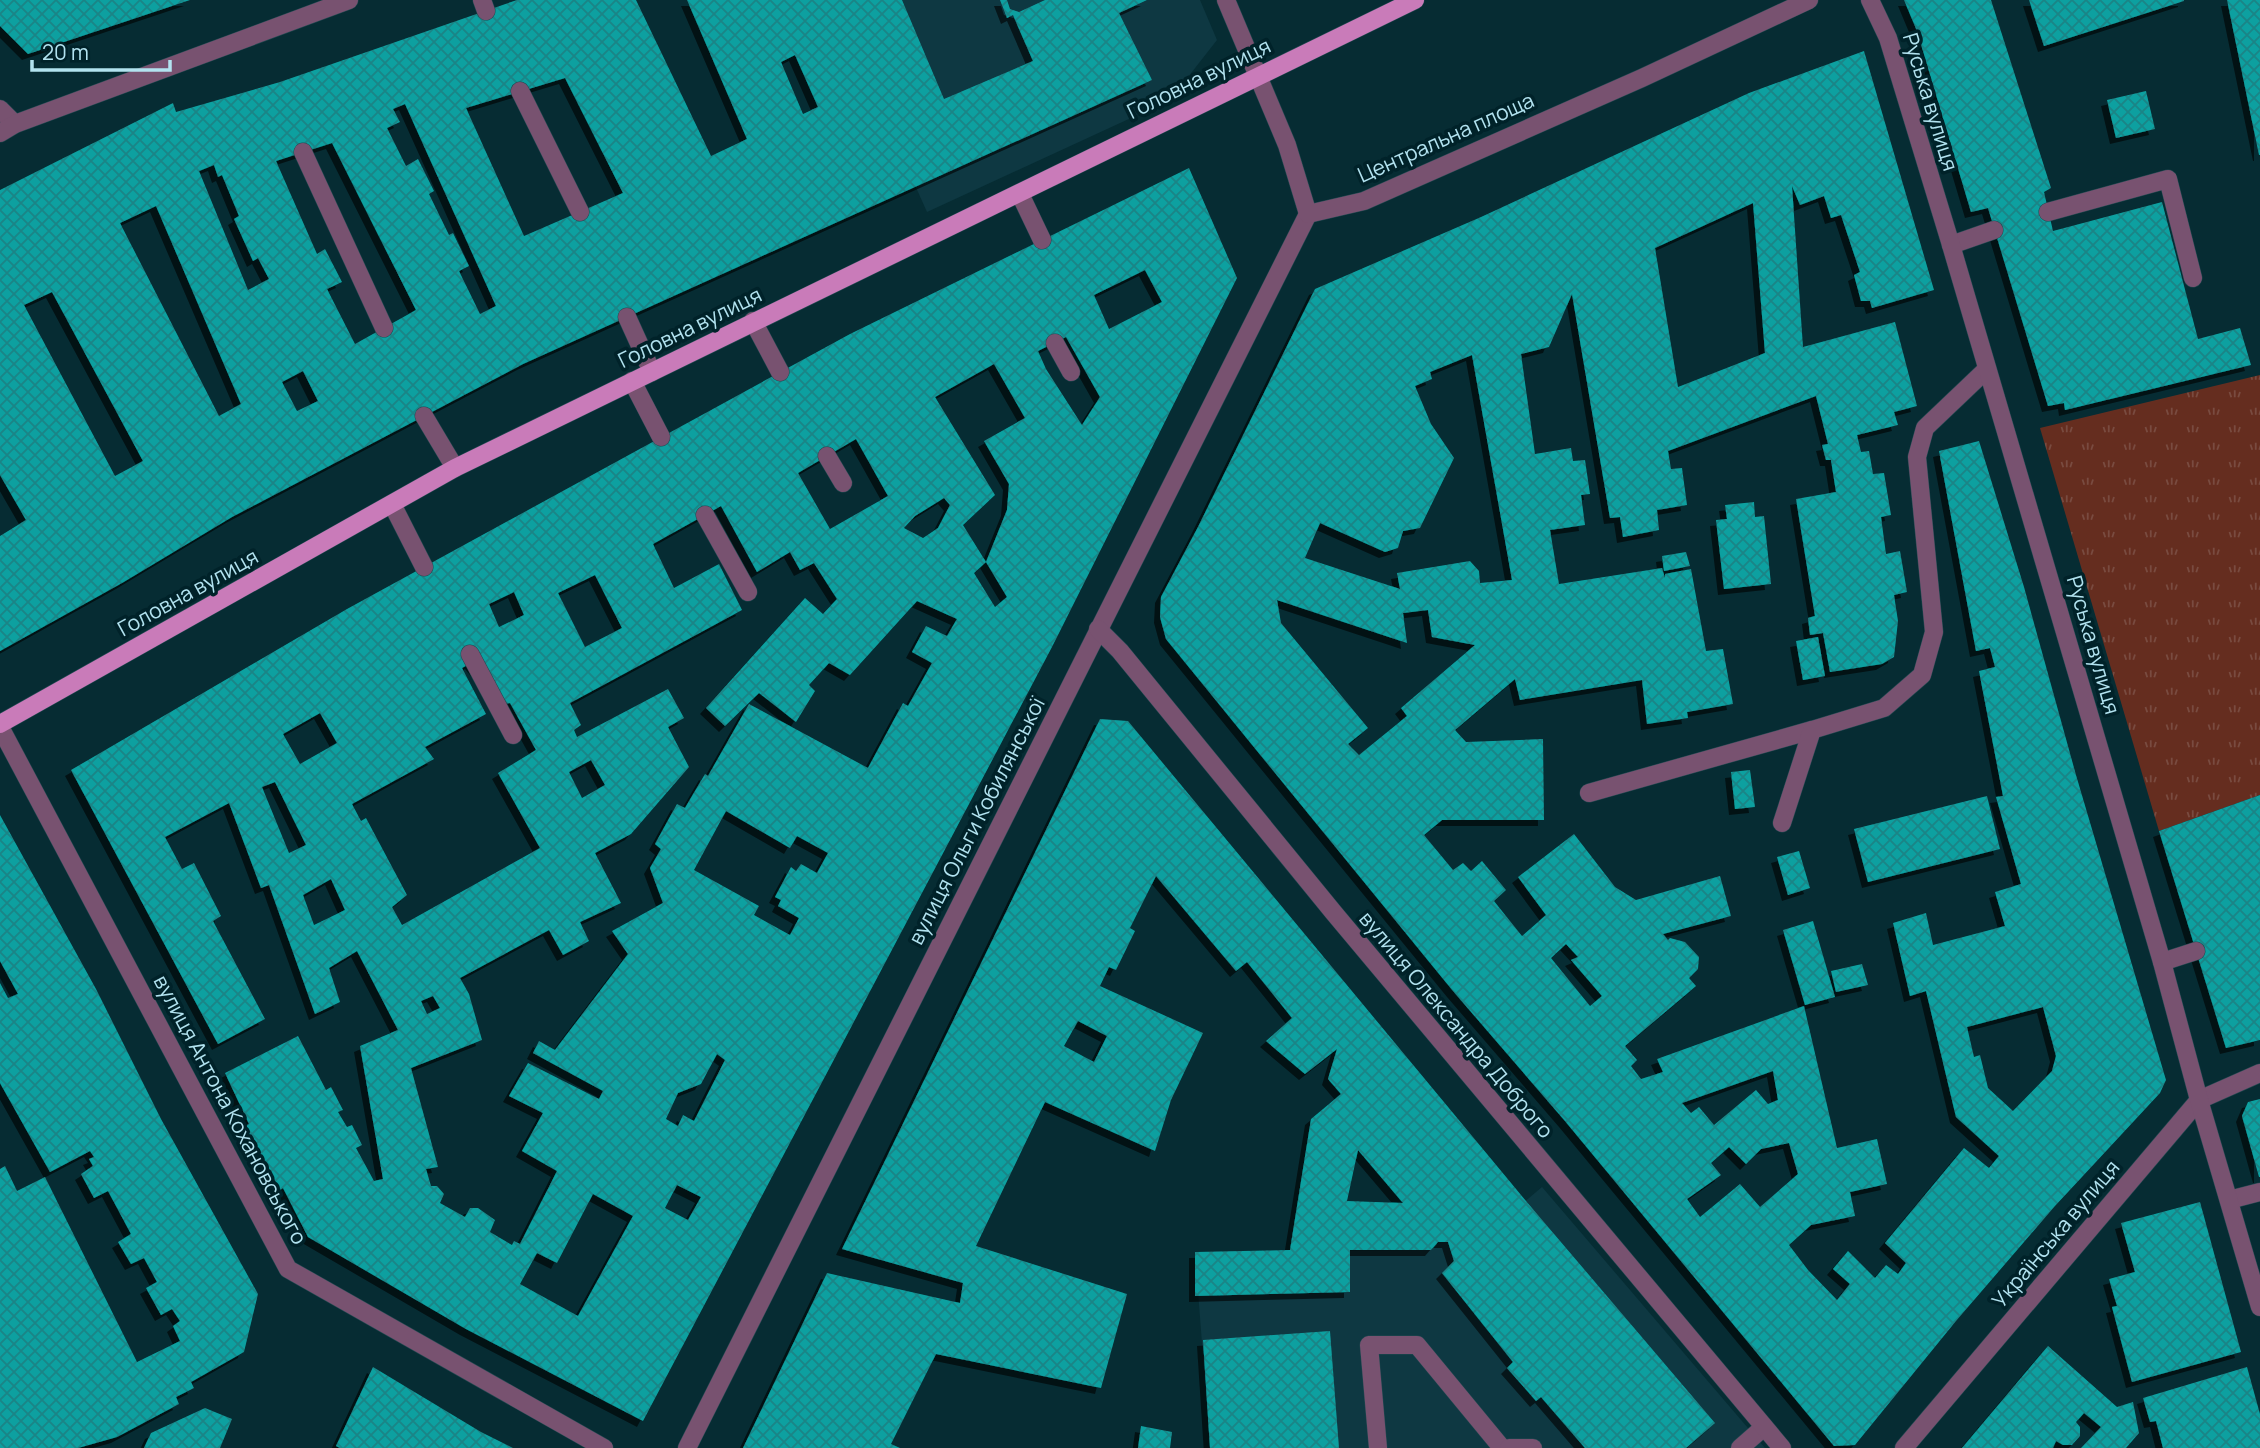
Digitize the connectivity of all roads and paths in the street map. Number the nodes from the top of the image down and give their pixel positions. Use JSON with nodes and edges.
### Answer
{"nodes":[{"id":1,"x":349,"y":0,"type":"edge"},
{"id":2,"x":1226,"y":0,"type":"edge"},
{"id":3,"x":1415,"y":0,"type":"edge"},
{"id":4,"x":1809,"y":0,"type":"edge"},
{"id":5,"x":1870,"y":0,"type":"edge"},
{"id":6,"x":1257,"y":75,"type":"junction"},
{"id":7,"x":520,"y":92,"type":"dead end"},
{"id":8,"x":0,"y":109,"type":"edge"},
{"id":9,"x":8,"y":129,"type":"edge"},
{"id":10,"x":303,"y":152,"type":"dead end"},
{"id":11,"x":1020,"y":194,"type":"junction"},
{"id":12,"x":580,"y":212,"type":"dead end"},
{"id":13,"x":2048,"y":212,"type":"dead end"},
{"id":14,"x":1308,"y":214,"type":"junction"},
{"id":15,"x":1994,"y":230,"type":"dead end"},
{"id":16,"x":1042,"y":240,"type":"dead end"},
{"id":17,"x":1951,"y":245,"type":"junction"},
{"id":18,"x":2193,"y":278,"type":"dead end"},
{"id":19,"x":627,"y":317,"type":"dead end"},
{"id":20,"x":752,"y":321,"type":"junction"},
{"id":21,"x":384,"y":328,"type":"dead end"},
{"id":22,"x":1055,"y":343,"type":"dead end"},
{"id":23,"x":1987,"y":369,"type":"junction"},
{"id":24,"x":652,"y":372,"type":"junction"},
{"id":25,"x":780,"y":372,"type":"dead end"},
{"id":26,"x":1071,"y":372,"type":"dead end"},
{"id":27,"x":632,"y":381,"type":"junction"},
{"id":28,"x":424,"y":416,"type":"dead end"},
{"id":29,"x":661,"y":437,"type":"dead end"},
{"id":30,"x":827,"y":456,"type":"dead end"},
{"id":31,"x":455,"y":468,"type":"junction"},
{"id":32,"x":843,"y":483,"type":"dead end"},
{"id":33,"x":392,"y":504,"type":"junction"},
{"id":34,"x":705,"y":515,"type":"dead end"},
{"id":35,"x":424,"y":567,"type":"dead end"},
{"id":36,"x":748,"y":592,"type":"dead end"},
{"id":37,"x":1098,"y":629,"type":"junction"},
{"id":38,"x":470,"y":654,"type":"dead end"},
{"id":39,"x":0,"y":726,"type":"edge"},
{"id":40,"x":1812,"y":730,"type":"junction"},
{"id":41,"x":513,"y":736,"type":"dead end"},
{"id":42,"x":1589,"y":793,"type":"dead end"},
{"id":43,"x":1782,"y":823,"type":"dead end"},
{"id":44,"x":2196,"y":951,"type":"dead end"},
{"id":45,"x":2162,"y":962,"type":"junction"},
{"id":46,"x":2260,"y":1073,"type":"edge"},
{"id":47,"x":2199,"y":1100,"type":"junction"},
{"id":48,"x":2260,"y":1192,"type":"edge"},
{"id":49,"x":2229,"y":1200,"type":"junction"},
{"id":50,"x":2260,"y":1307,"type":"edge"},
{"id":51,"x":1764,"y":1427,"type":"junction"},
{"id":52,"x":604,"y":1448,"type":"edge"},
{"id":53,"x":687,"y":1448,"type":"edge"},
{"id":54,"x":1378,"y":1448,"type":"edge"},
{"id":55,"x":1502,"y":1448,"type":"edge"},
{"id":56,"x":1509,"y":1448,"type":"edge"},
{"id":57,"x":1533,"y":1448,"type":"edge"},
{"id":58,"x":1740,"y":1448,"type":"edge"},
{"id":59,"x":1782,"y":1448,"type":"edge"},
{"id":60,"x":1904,"y":1448,"type":"edge"}],
"edges":[{"from":1,"to":9,"type":"street"},
{"from":2,"to":6,"type":"street"},
{"from":3,"to":6,"type":"main road","name":"Головна вулиця"},
{"from":4,"to":14,"type":"street","name":"Центральна площа"},
{"from":5,"to":17,"type":"street","name":"Руська вулиця"},
{"from":6,"to":11,"type":"main road","name":"Головна вулиця"},
{"from":6,"to":14,"type":"street"},
{"from":7,"to":12,"type":"street"},
{"from":8,"to":9,"type":"street"},
{"from":10,"to":21,"type":"street"},
{"from":11,"to":16,"type":"street"},
{"from":11,"to":20,"type":"main road","name":"Головна вулиця"},
{"from":13,"to":18,"type":"street"},
{"from":14,"to":37,"type":"street","name":"вулиця Ольги Кобилянської"},
{"from":15,"to":17,"type":"street"},
{"from":17,"to":23,"type":"street","name":"Руська вулиця"},
{"from":19,"to":24,"type":"street"},
{"from":20,"to":24,"type":"main road","name":"Головна вулиця"},
{"from":20,"to":25,"type":"street"},
{"from":22,"to":26,"type":"street"},
{"from":23,"to":40,"type":"street"},
{"from":23,"to":45,"type":"street","name":"Руська вулиця"},
{"from":24,"to":27,"type":"main road","name":"Головна вулиця"},
{"from":27,"to":29,"type":"street"},
{"from":27,"to":31,"type":"main road","name":"Головна вулиця"},
{"from":28,"to":31,"type":"street"},
{"from":30,"to":32,"type":"street"},
{"from":31,"to":33,"type":"main road","name":"Головна вулиця"},
{"from":33,"to":35,"type":"street"},
{"from":33,"to":39,"type":"main road","name":"Головна вулиця"},
{"from":34,"to":36,"type":"street"},
{"from":37,"to":51,"type":"street","name":"вулиця Олександра Доброго"},
{"from":37,"to":53,"type":"street","name":"вулиця Ольги Кобилянської"},
{"from":38,"to":41,"type":"street"},
{"from":39,"to":52,"type":"street","name":"вулиця Антона Кохановського"},
{"from":40,"to":42,"type":"street"},
{"from":40,"to":43,"type":"street"},
{"from":44,"to":45,"type":"street"},
{"from":45,"to":47,"type":"street","name":"Руська вулиця"},
{"from":46,"to":47,"type":"street","name":"Українська вулиця"},
{"from":47,"to":49,"type":"street","name":"Руська вулиця"},
{"from":47,"to":60,"type":"street","name":"Українська вулиця"},
{"from":48,"to":49,"type":"street"},
{"from":49,"to":50,"type":"street","name":"Руська вулиця"},
{"from":51,"to":58,"type":"street"},
{"from":51,"to":59,"type":"street","name":"вулиця Олександра Доброго"},
{"from":54,"to":55,"type":"street"},
{"from":56,"to":57,"type":"street"}]}
